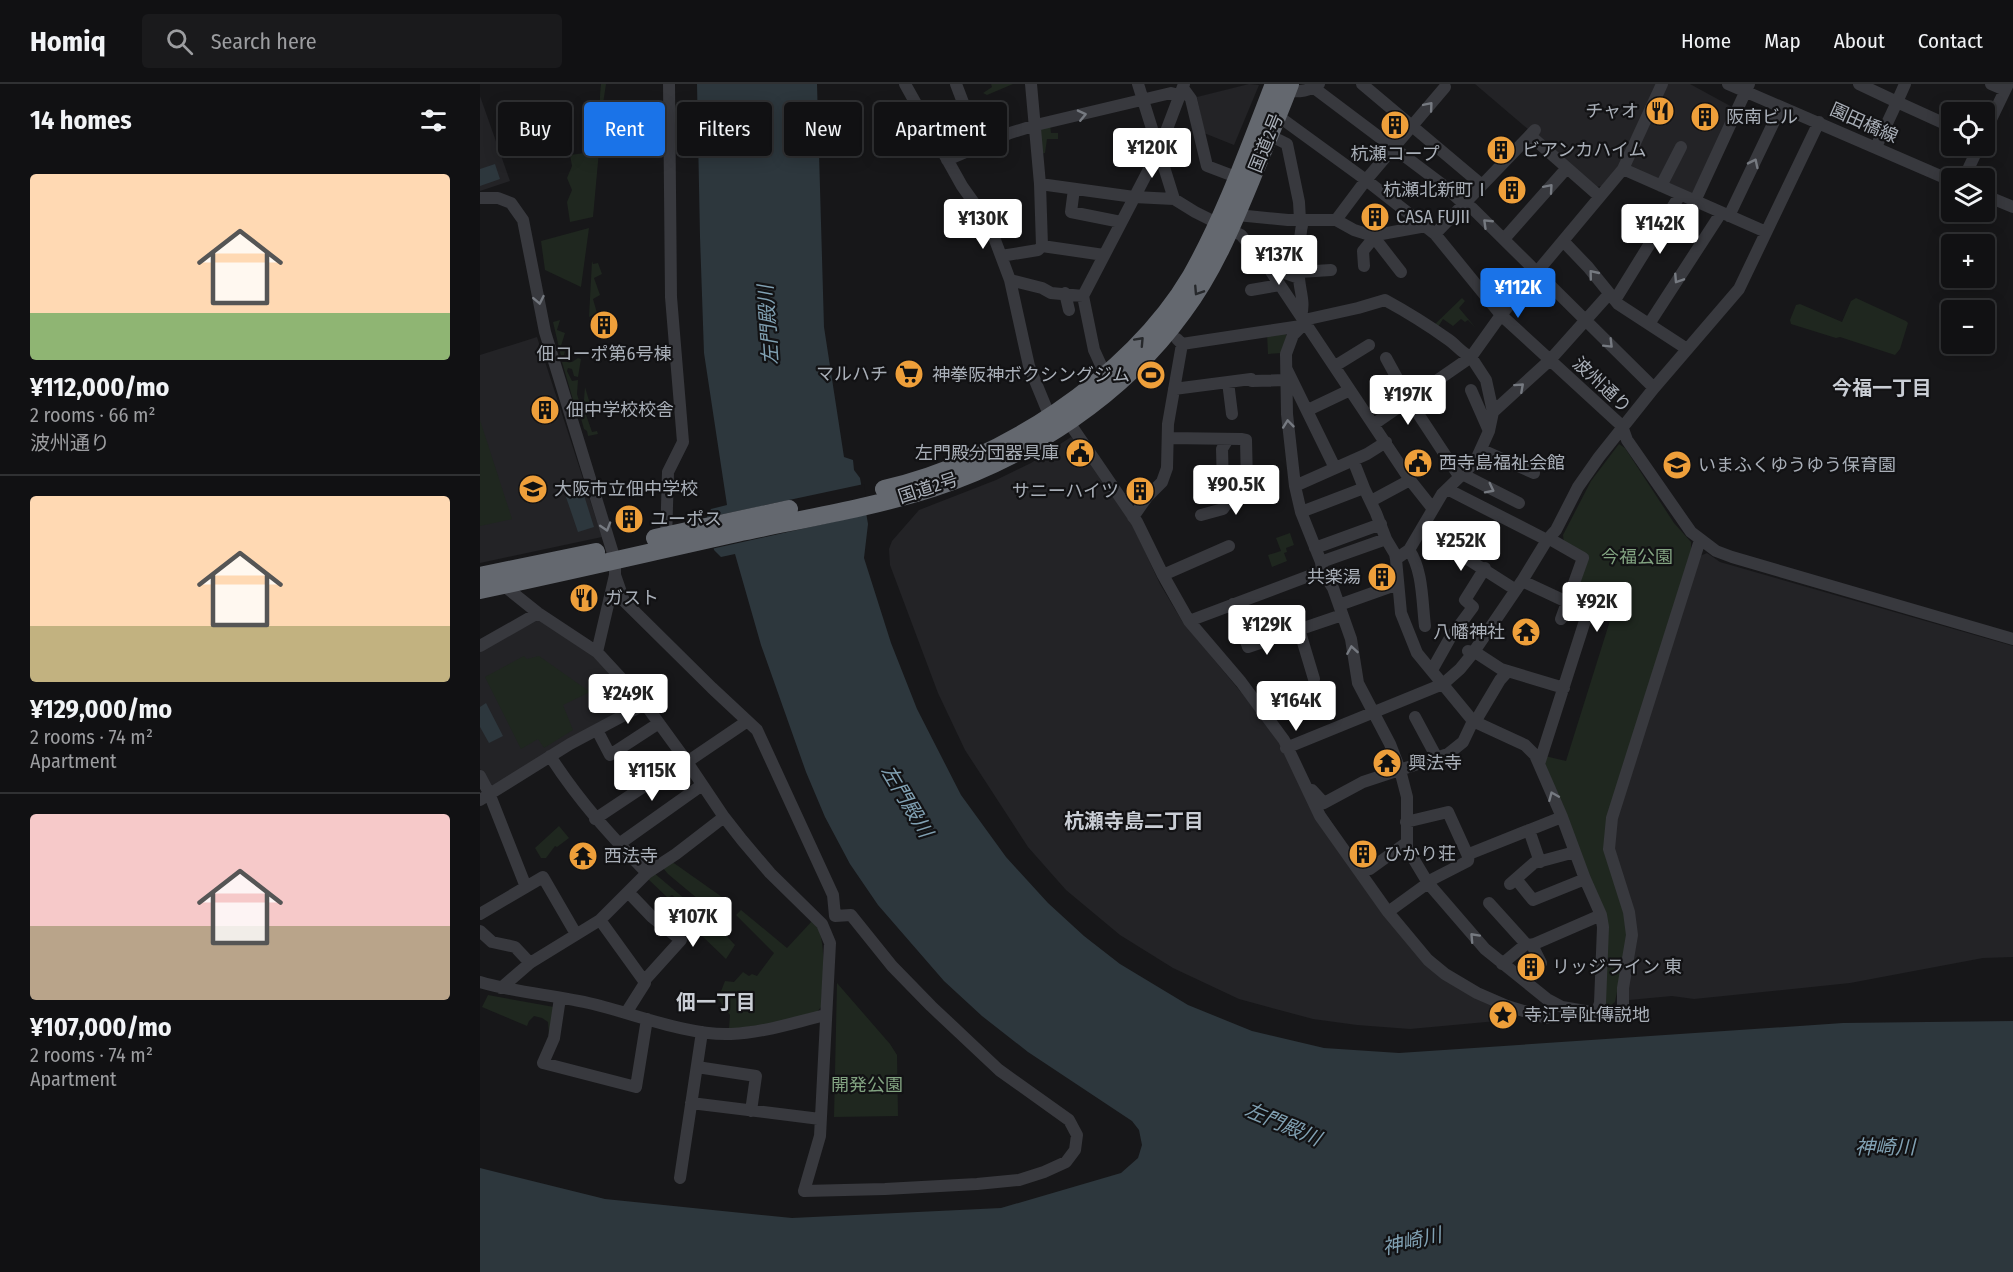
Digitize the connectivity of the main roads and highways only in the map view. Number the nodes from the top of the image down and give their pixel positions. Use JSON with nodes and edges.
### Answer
{"nodes":[{"id":1,"x":1284,"y":86,"type":"edge"},
{"id":2,"x":1271,"y":112,"type":"junction"},
{"id":3,"x":1227,"y":224,"type":"junction"},
{"id":4,"x":1059,"y":419,"type":"junction"},
{"id":5,"x":614,"y":561,"type":"junction"},
{"id":6,"x":480,"y":576,"type":"edge"},
{"id":7,"x":480,"y":590,"type":"edge"}],
"edges":[{"from":1,"to":2,"type":"highway","name":"国道2号"},
{"from":2,"to":3,"type":"highway","name":"国道2号"},
{"from":2,"to":3,"type":"highway","name":"国道2号"},
{"from":4,"to":3,"type":"highway","name":"国道2号","one_way":true},
{"from":3,"to":4,"type":"highway","name":"国道2号","one_way":true},
{"from":4,"to":5,"type":"highway","name":"国道2号"},
{"from":5,"to":6,"type":"highway","name":"国道2号"},
{"from":5,"to":7,"type":"highway","name":"国道2号"}]}
